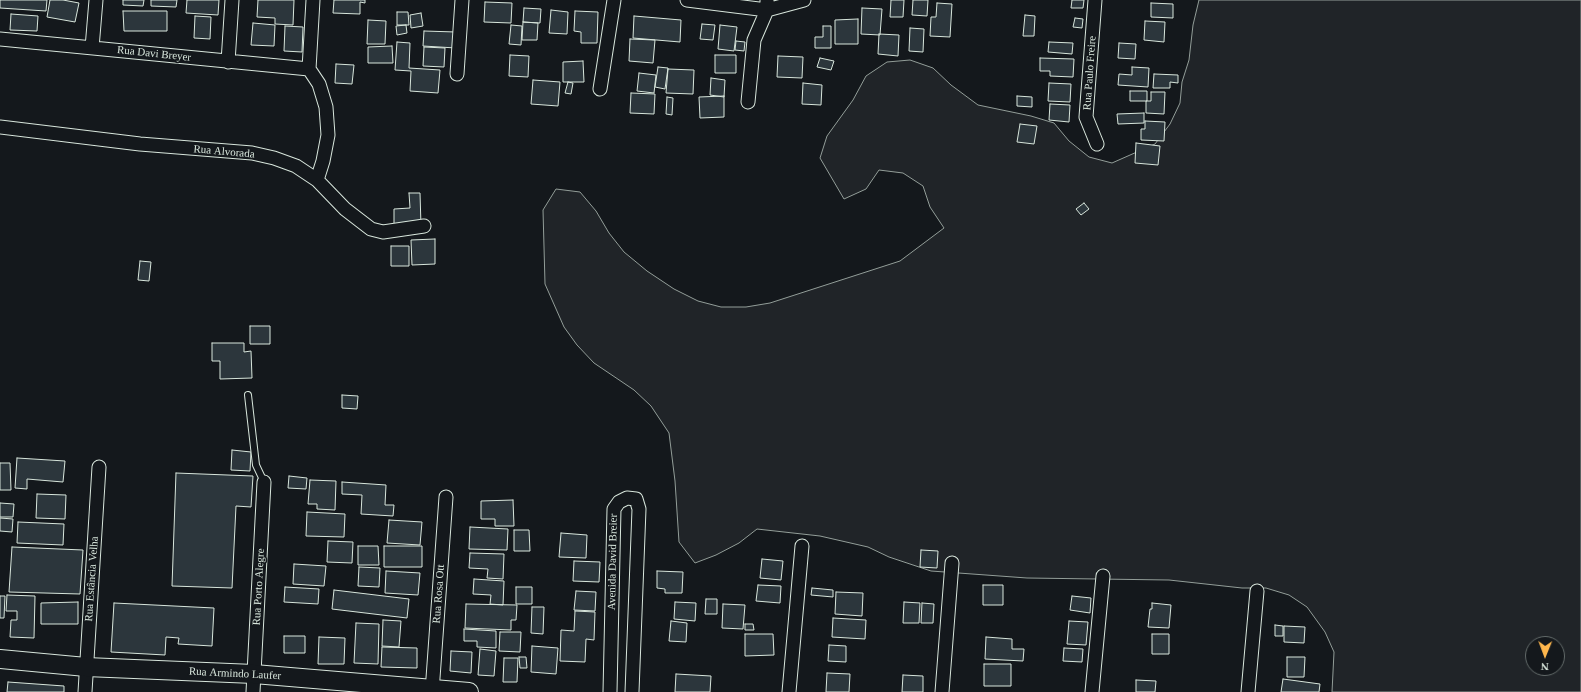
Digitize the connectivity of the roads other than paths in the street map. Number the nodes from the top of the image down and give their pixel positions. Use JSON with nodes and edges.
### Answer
{"nodes":[{"id":1,"x":96,"y":0,"type":"edge"},
{"id":2,"x":232,"y":0,"type":"edge"},
{"id":3,"x":313,"y":0,"type":"edge"},
{"id":4,"x":462,"y":0,"type":"edge"},
{"id":5,"x":614,"y":0,"type":"edge"},
{"id":6,"x":687,"y":0,"type":"edge"},
{"id":7,"x":804,"y":0,"type":"edge"},
{"id":8,"x":1095,"y":0,"type":"edge"},
{"id":9,"x":767,"y":5,"type":"edge"},
{"id":10,"x":0,"y":39,"type":"edge"},
{"id":11,"x":92,"y":48,"type":"junction"},
{"id":12,"x":228,"y":62,"type":"junction"},
{"id":13,"x":309,"y":69,"type":"junction"},
{"id":14,"x":457,"y":74,"type":"dead end"},
{"id":15,"x":600,"y":89,"type":"dead end"},
{"id":16,"x":748,"y":102,"type":"dead end"},
{"id":17,"x":0,"y":127,"type":"edge"},
{"id":18,"x":1097,"y":144,"type":"dead end"},
{"id":19,"x":317,"y":180,"type":"junction"},
{"id":20,"x":424,"y":226,"type":"dead end"},
{"id":21,"x":248,"y":395,"type":"dead end"},
{"id":22,"x":99,"y":467,"type":"dead end"},
{"id":23,"x":264,"y":482,"type":"joint"},
{"id":24,"x":446,"y":497,"type":"dead end"},
{"id":25,"x":802,"y":546,"type":"dead end"},
{"id":26,"x":952,"y":563,"type":"dead end"},
{"id":27,"x":1103,"y":576,"type":"dead end"},
{"id":28,"x":1257,"y":591,"type":"dead end"},
{"id":29,"x":0,"y":659,"type":"edge"},
{"id":30,"x":86,"y":667,"type":"junction"},
{"id":31,"x":254,"y":674,"type":"junction"},
{"id":32,"x":432,"y":690,"type":"edge"},
{"id":33,"x":85,"y":692,"type":"edge"},
{"id":34,"x":253,"y":692,"type":"edge"},
{"id":35,"x":469,"y":692,"type":"edge"},
{"id":36,"x":610,"y":692,"type":"edge"},
{"id":37,"x":632,"y":692,"type":"edge"},
{"id":38,"x":789,"y":692,"type":"edge"},
{"id":39,"x":942,"y":692,"type":"edge"},
{"id":40,"x":1092,"y":692,"type":"edge"},
{"id":41,"x":1248,"y":692,"type":"edge"}],
"edges":[{"from":1,"to":11,"type":"street"},
{"from":2,"to":12,"type":"street"},
{"from":3,"to":13,"type":"street"},
{"from":4,"to":14,"type":"street"},
{"from":5,"to":15,"type":"street"},
{"from":6,"to":9,"type":"street"},
{"from":7,"to":9,"type":"street"},
{"from":8,"to":18,"type":"street","name":"Rua Paulo Freire"},
{"from":9,"to":16,"type":"street"},
{"from":10,"to":11,"type":"street","name":"Rua Davi Breyer"},
{"from":11,"to":12,"type":"street","name":"Rua Davi Breyer"},
{"from":12,"to":13,"type":"street","name":"Rua Davi Breyer"},
{"from":13,"to":19,"type":"street"},
{"from":17,"to":19,"type":"street","name":"Rua Alvorada"},
{"from":19,"to":20,"type":"street","name":"Rua Alvorada"},
{"from":21,"to":23,"type":"lane"},
{"from":22,"to":30,"type":"street","name":"Rua Estância Velha"},
{"from":23,"to":31,"type":"street","name":"Rua Porto Alegre"},
{"from":24,"to":32,"type":"street","name":"Rua Rosa Ott"},
{"from":25,"to":38,"type":"street"},
{"from":26,"to":39,"type":"street"},
{"from":27,"to":40,"type":"street"},
{"from":28,"to":41,"type":"street"},
{"from":29,"to":30,"type":"street","name":"Rua Armindo Laufer"},
{"from":30,"to":31,"type":"street","name":"Rua Armindo Laufer"},
{"from":30,"to":33,"type":"street","name":"Rua Estância Velha"},
{"from":31,"to":32,"type":"street","name":"Rua Armindo Laufer"},
{"from":31,"to":34,"type":"street","name":"Rua Porto Alegre"},
{"from":32,"to":35,"type":"street","name":"Rua Armindo Laufer"},
{"from":36,"to":37,"type":"street","name":"Avenida David Breier"}]}
